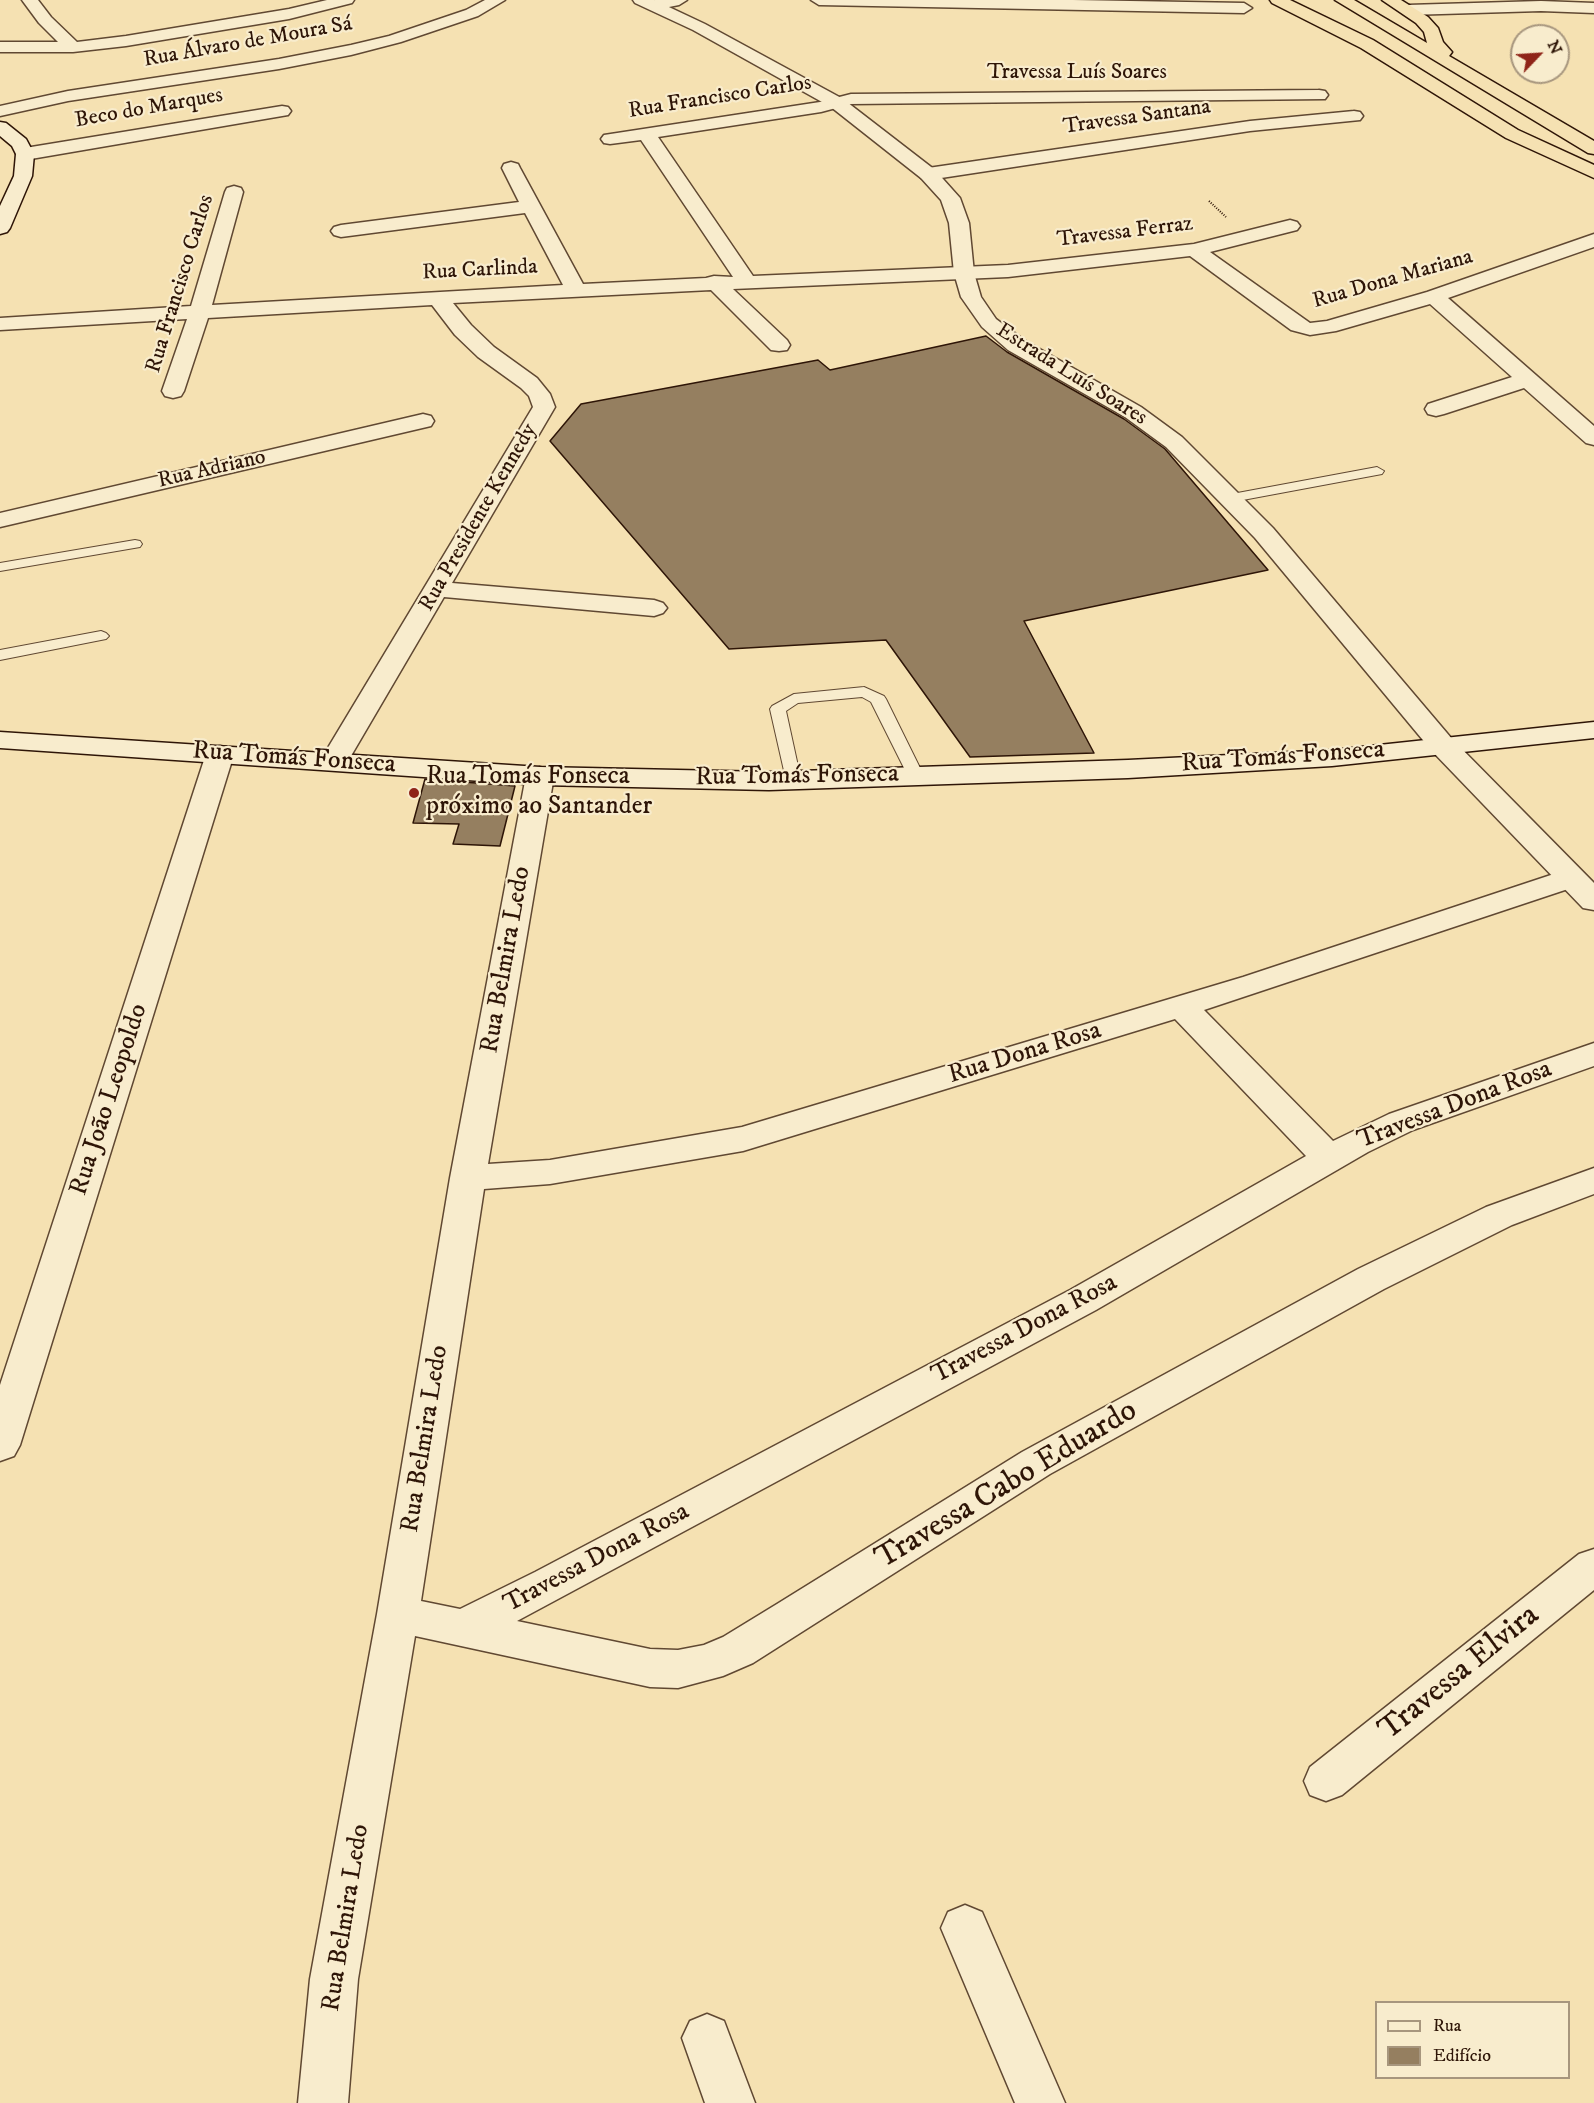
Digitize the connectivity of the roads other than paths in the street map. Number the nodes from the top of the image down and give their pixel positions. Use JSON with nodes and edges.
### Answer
{"nodes":[{"id":1,"x":30,"y":0,"type":"edge"},
{"id":2,"x":270,"y":0,"type":"edge"},
{"id":3,"x":346,"y":0,"type":"edge"},
{"id":4,"x":497,"y":0,"type":"edge"},
{"id":5,"x":679,"y":0,"type":"edge"},
{"id":6,"x":819,"y":0,"type":"edge"},
{"id":7,"x":1278,"y":0,"type":"edge"},
{"id":8,"x":1311,"y":0,"type":"edge"},
{"id":9,"x":1343,"y":0,"type":"edge"},
{"id":10,"x":1390,"y":0,"type":"edge"},
{"id":11,"x":647,"y":3,"type":"edge"},
{"id":12,"x":1244,"y":8,"type":"dead end"},
{"id":13,"x":1594,"y":8,"type":"edge"},
{"id":14,"x":1408,"y":10,"type":"junction"},
{"id":15,"x":290,"y":14,"type":"junction"},
{"id":16,"x":73,"y":46,"type":"junction"},
{"id":17,"x":0,"y":47,"type":"edge"},
{"id":18,"x":1319,"y":95,"type":"dead end"},
{"id":19,"x":837,"y":103,"type":"junction"},
{"id":20,"x":0,"y":111,"type":"edge"},
{"id":21,"x":282,"y":111,"type":"dead end"},
{"id":22,"x":1354,"y":116,"type":"dead end"},
{"id":23,"x":0,"y":128,"type":"edge"},
{"id":24,"x":647,"y":135,"type":"junction"},
{"id":25,"x":610,"y":139,"type":"dead end"},
{"id":26,"x":1594,"y":143,"type":"edge"},
{"id":27,"x":1594,"y":149,"type":"edge"},
{"id":28,"x":25,"y":154,"type":"junction"},
{"id":29,"x":511,"y":168,"type":"dead end"},
{"id":30,"x":1594,"y":172,"type":"edge"},
{"id":31,"x":927,"y":174,"type":"junction"},
{"id":32,"x":234,"y":192,"type":"dead end"},
{"id":33,"x":532,"y":206,"type":"junction"},
{"id":34,"x":1290,"y":226,"type":"dead end"},
{"id":35,"x":0,"y":228,"type":"edge"},
{"id":36,"x":341,"y":231,"type":"dead end"},
{"id":37,"x":1591,"y":241,"type":"edge"},
{"id":38,"x":1194,"y":250,"type":"junction"},
{"id":39,"x":964,"y":273,"type":"junction"},
{"id":40,"x":746,"y":281,"type":"junction"},
{"id":41,"x":714,"y":282,"type":"junction"},
{"id":42,"x":576,"y":290,"type":"junction"},
{"id":43,"x":1434,"y":296,"type":"junction"},
{"id":44,"x":437,"y":297,"type":"junction"},
{"id":45,"x":200,"y":311,"type":"junction"},
{"id":46,"x":0,"y":324,"type":"edge"},
{"id":47,"x":779,"y":345,"type":"dead end"},
{"id":48,"x":1528,"y":379,"type":"junction"},
{"id":49,"x":173,"y":391,"type":"dead end"},
{"id":50,"x":1436,"y":409,"type":"dead end"},
{"id":51,"x":423,"y":421,"type":"dead end"},
{"id":52,"x":1594,"y":438,"type":"edge"},
{"id":53,"x":1377,"y":471,"type":"dead end"},
{"id":54,"x":1232,"y":498,"type":"junction"},
{"id":55,"x":0,"y":519,"type":"edge"},
{"id":56,"x":135,"y":544,"type":"dead end"},
{"id":57,"x":0,"y":567,"type":"edge"},
{"id":58,"x":438,"y":589,"type":"junction"},
{"id":59,"x":654,"y":608,"type":"dead end"},
{"id":60,"x":101,"y":636,"type":"dead end"},
{"id":61,"x":0,"y":655,"type":"edge"},
{"id":62,"x":1594,"y":730,"type":"edge"},
{"id":63,"x":0,"y":740,"type":"edge"},
{"id":64,"x":1442,"y":745,"type":"junction"},
{"id":65,"x":220,"y":754,"type":"junction"},
{"id":66,"x":334,"y":761,"type":"junction"},
{"id":67,"x":540,"y":776,"type":"junction"},
{"id":68,"x":916,"y":776,"type":"junction"},
{"id":69,"x":793,"y":780,"type":"junction"},
{"id":70,"x":1569,"y":878,"type":"junction"},
{"id":71,"x":1594,"y":901,"type":"edge"},
{"id":72,"x":1181,"y":1006,"type":"junction"},
{"id":73,"x":1594,"y":1054,"type":"edge"},
{"id":74,"x":1329,"y":1158,"type":"junction"},
{"id":75,"x":468,"y":1178,"type":"junction"},
{"id":76,"x":1594,"y":1180,"type":"edge"},
{"id":77,"x":0,"y":1445,"type":"edge"},
{"id":78,"x":1594,"y":1566,"type":"edge"},
{"id":79,"x":398,"y":1614,"type":"junction"},
{"id":80,"x":465,"y":1627,"type":"junction"},
{"id":81,"x":1326,"y":1781,"type":"dead end"},
{"id":82,"x":965,"y":1928,"type":"dead end"},
{"id":83,"x":707,"y":2038,"type":"dead end"},
{"id":84,"x":322,"y":2103,"type":"edge"},
{"id":85,"x":730,"y":2103,"type":"edge"},
{"id":86,"x":1040,"y":2103,"type":"edge"}],
"edges":[{"from":1,"to":16,"type":"street"},
{"from":2,"to":15,"type":"street"},
{"from":3,"to":15,"type":"street"},
{"from":4,"to":20,"type":"street","name":"Rua Álvaro de Moura Sá"},
{"from":5,"to":11,"type":"street"},
{"from":6,"to":12,"type":"street"},
{"from":7,"to":30,"type":"highway"},
{"from":8,"to":30,"type":"highway"},
{"from":9,"to":27,"type":"highway"},
{"from":10,"to":14,"type":"highway"},
{"from":11,"to":19,"type":"street","name":"Estrada Luís Soares"},
{"from":13,"to":14,"type":"street"},
{"from":14,"to":26,"type":"highway"},
{"from":15,"to":16,"type":"street"},
{"from":16,"to":17,"type":"street"},
{"from":18,"to":19,"type":"street","name":"Travessa Luís Soares"},
{"from":19,"to":24,"type":"street","name":"Rua Francisco Carlos"},
{"from":19,"to":31,"type":"street","name":"Estrada Luís Soares"},
{"from":21,"to":28,"type":"street","name":"Beco do Marques"},
{"from":22,"to":31,"type":"street","name":"Travessa Santana"},
{"from":23,"to":28,"type":"street"},
{"from":24,"to":25,"type":"street","name":"Rua Francisco Carlos"},
{"from":24,"to":40,"type":"street"},
{"from":28,"to":35,"type":"street"},
{"from":29,"to":33,"type":"street"},
{"from":31,"to":39,"type":"street","name":"Estrada Luís Soares"},
{"from":32,"to":45,"type":"street","name":"Rua Francisco Carlos"},
{"from":33,"to":36,"type":"street"},
{"from":33,"to":42,"type":"street"},
{"from":34,"to":38,"type":"street","name":"Travessa Ferraz"},
{"from":37,"to":43,"type":"street","name":"Rua Dona Mariana"},
{"from":38,"to":39,"type":"street","name":"Travessa Ferraz"},
{"from":38,"to":43,"type":"street","name":"Rua Dona Mariana"},
{"from":39,"to":40,"type":"street","name":"Rua Carlinda"},
{"from":39,"to":54,"type":"street","name":"Estrada Luís Soares"},
{"from":40,"to":41,"type":"street","name":"Rua Carlinda"},
{"from":41,"to":42,"type":"street","name":"Rua Carlinda"},
{"from":41,"to":47,"type":"street"},
{"from":42,"to":44,"type":"street","name":"Rua Carlinda"},
{"from":43,"to":48,"type":"street"},
{"from":44,"to":45,"type":"street","name":"Rua Carlinda"},
{"from":44,"to":58,"type":"street","name":"Rua Presidente Kennedy"},
{"from":45,"to":46,"type":"street","name":"Rua Carlinda"},
{"from":45,"to":49,"type":"street","name":"Rua Francisco Carlos"},
{"from":48,"to":50,"type":"street"},
{"from":48,"to":52,"type":"street"},
{"from":51,"to":55,"type":"street","name":"Rua Adriano"},
{"from":53,"to":54,"type":"lane"},
{"from":54,"to":64,"type":"street","name":"Estrada Luís Soares"},
{"from":56,"to":57,"type":"lane"},
{"from":58,"to":59,"type":"street"},
{"from":58,"to":66,"type":"street","name":"Rua Presidente Kennedy"},
{"from":60,"to":61,"type":"lane"},
{"from":62,"to":64,"type":"street","name":"Rua Tomás Fonseca"},
{"from":63,"to":65,"type":"street","name":"Rua Tomás Fonseca"},
{"from":64,"to":68,"type":"street","name":"Rua Tomás Fonseca"},
{"from":64,"to":70,"type":"street","name":"Estrada Luís Soares"},
{"from":65,"to":66,"type":"street","name":"Rua Tomás Fonseca"},
{"from":65,"to":77,"type":"street","name":"Rua João Leopoldo"},
{"from":66,"to":67,"type":"street","name":"Rua Tomás Fonseca"},
{"from":67,"to":69,"type":"street","name":"Rua Tomás Fonseca"},
{"from":67,"to":75,"type":"street","name":"Rua Belmira Ledo"},
{"from":68,"to":69,"type":"street","name":"Rua Tomás Fonseca"},
{"from":68,"to":69,"type":"lane"},
{"from":70,"to":71,"type":"street","name":"Estrada Luís Soares"},
{"from":70,"to":72,"type":"street","name":"Rua Dona Rosa"},
{"from":72,"to":74,"type":"street"},
{"from":72,"to":75,"type":"street","name":"Rua Dona Rosa"},
{"from":73,"to":74,"type":"street","name":"Travessa Dona Rosa"},
{"from":74,"to":80,"type":"street","name":"Travessa Dona Rosa"},
{"from":75,"to":79,"type":"street","name":"Rua Belmira Ledo"},
{"from":76,"to":80,"type":"street","name":"Travessa Cabo Eduardo"},
{"from":78,"to":81,"type":"street","name":"Travessa Elvira"},
{"from":79,"to":80,"type":"street","name":"Travessa Cabo Eduardo"},
{"from":79,"to":84,"type":"street","name":"Rua Belmira Ledo"},
{"from":82,"to":86,"type":"street"},
{"from":83,"to":85,"type":"street"}]}
